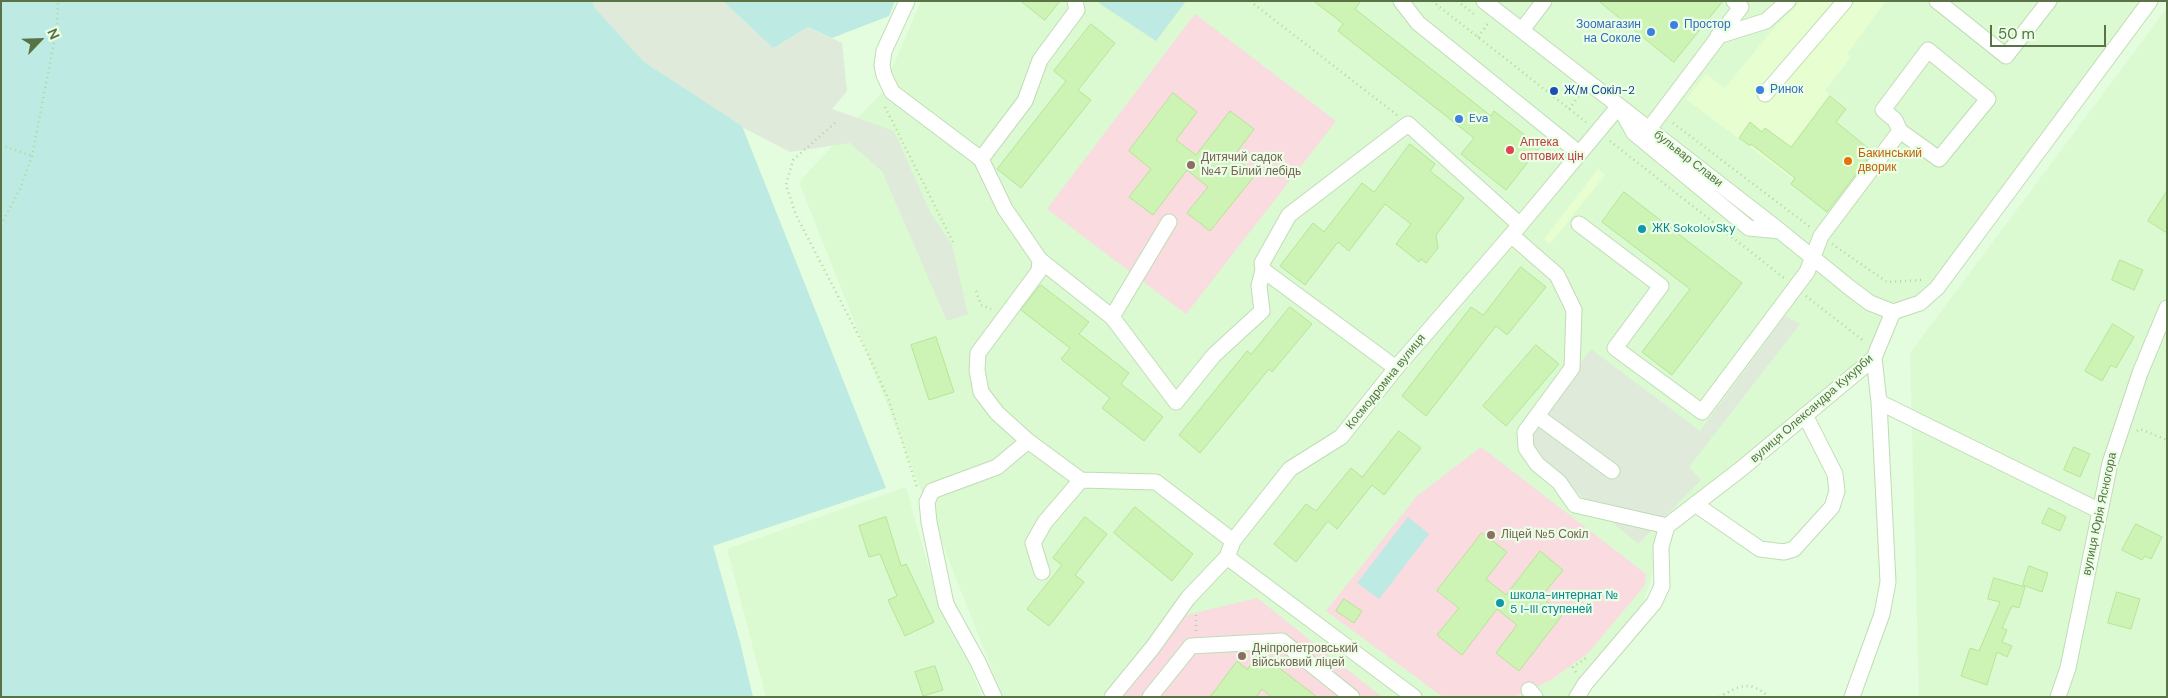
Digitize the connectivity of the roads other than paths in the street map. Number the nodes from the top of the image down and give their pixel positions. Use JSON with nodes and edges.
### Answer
{"nodes":[{"id":1,"x":907,"y":1,"type":"edge"},
{"id":2,"x":1075,"y":1,"type":"edge"},
{"id":3,"x":1401,"y":1,"type":"edge"},
{"id":4,"x":1484,"y":1,"type":"edge"},
{"id":5,"x":1544,"y":1,"type":"edge"},
{"id":6,"x":1734,"y":1,"type":"edge"},
{"id":7,"x":1788,"y":1,"type":"edge"},
{"id":8,"x":1845,"y":1,"type":"edge"},
{"id":9,"x":1937,"y":1,"type":"edge"},
{"id":10,"x":2048,"y":1,"type":"edge"},
{"id":11,"x":2150,"y":1,"type":"edge"},
{"id":12,"x":1522,"y":30,"type":"junction"},
{"id":13,"x":1718,"y":36,"type":"junction"},
{"id":14,"x":1765,"y":94,"type":"dead end"},
{"id":15,"x":1619,"y":106,"type":"junction"},
{"id":16,"x":1650,"y":130,"type":"junction"},
{"id":17,"x":1900,"y":131,"type":"junction"},
{"id":18,"x":1579,"y":153,"type":"junction"},
{"id":19,"x":981,"y":159,"type":"junction"},
{"id":20,"x":1168,"y":222,"type":"dead end"},
{"id":21,"x":1579,"y":224,"type":"dead end"},
{"id":22,"x":1515,"y":230,"type":"junction"},
{"id":23,"x":1780,"y":231,"type":"junction"},
{"id":24,"x":1812,"y":256,"type":"junction"},
{"id":25,"x":1040,"y":260,"type":"junction"},
{"id":26,"x":1263,"y":270,"type":"junction"},
{"id":27,"x":2167,"y":308,"type":"edge"},
{"id":28,"x":1893,"y":312,"type":"junction"},
{"id":29,"x":1112,"y":317,"type":"junction"},
{"id":30,"x":1876,"y":355,"type":"junction"},
{"id":31,"x":1396,"y":368,"type":"junction"},
{"id":32,"x":1879,"y":402,"type":"junction"},
{"id":33,"x":1804,"y":415,"type":"junction"},
{"id":34,"x":1537,"y":416,"type":"junction"},
{"id":35,"x":1028,"y":441,"type":"junction"},
{"id":36,"x":1612,"y":471,"type":"dead end"},
{"id":37,"x":1081,"y":480,"type":"junction"},
{"id":38,"x":1695,"y":504,"type":"junction"},
{"id":39,"x":2100,"y":511,"type":"junction"},
{"id":40,"x":1667,"y":526,"type":"junction"},
{"id":41,"x":1233,"y":541,"type":"junction"},
{"id":42,"x":1227,"y":557,"type":"junction"},
{"id":43,"x":1042,"y":572,"type":"dead end"},
{"id":44,"x":1188,"y":598,"type":"junction"},
{"id":45,"x":1196,"y":613,"type":"dead end"},
{"id":46,"x":994,"y":697,"type":"edge"},
{"id":47,"x":1112,"y":697,"type":"edge"},
{"id":48,"x":1150,"y":697,"type":"edge"},
{"id":49,"x":1352,"y":697,"type":"edge"},
{"id":50,"x":1414,"y":697,"type":"edge"},
{"id":51,"x":1577,"y":697,"type":"edge"},
{"id":52,"x":1852,"y":697,"type":"edge"},
{"id":53,"x":2058,"y":697,"type":"edge"}],
"edges":[{"from":1,"to":19,"type":"street"},
{"from":2,"to":19,"type":"street"},
{"from":3,"to":18,"type":"street"},
{"from":4,"to":12,"type":"street","name":"бульвар Слави"},
{"from":5,"to":12,"type":"street"},
{"from":6,"to":13,"type":"street"},
{"from":7,"to":13,"type":"street"},
{"from":8,"to":14,"type":"street"},
{"from":9,"to":10,"type":"street"},
{"from":11,"to":28,"type":"street"},
{"from":12,"to":15,"type":"street","name":"бульвар Слави"},
{"from":13,"to":16,"type":"street"},
{"from":15,"to":16,"type":"street","name":"бульвар Слави"},
{"from":15,"to":18,"type":"street","name":"Космодромна вулиця"},
{"from":15,"to":23,"type":"street"},
{"from":16,"to":23,"type":"street","name":"бульвар Слави"},
{"from":17,"to":17,"type":"street"},
{"from":17,"to":24,"type":"street"},
{"from":18,"to":22,"type":"street","name":"Космодромна вулиця"},
{"from":19,"to":25,"type":"street"},
{"from":20,"to":29,"type":"street"},
{"from":21,"to":24,"type":"street"},
{"from":22,"to":26,"type":"street"},
{"from":22,"to":31,"type":"street","name":"Космодромна вулиця"},
{"from":22,"to":34,"type":"street"},
{"from":23,"to":24,"type":"street","name":"бульвар Слави"},
{"from":24,"to":28,"type":"street","name":"бульвар Слави"},
{"from":25,"to":29,"type":"street"},
{"from":25,"to":35,"type":"street"},
{"from":26,"to":29,"type":"street"},
{"from":26,"to":31,"type":"street"},
{"from":27,"to":39,"type":"street","name":"вулиця Юрія Ясногора"},
{"from":28,"to":30,"type":"street","name":"вулиця Олександра Кукурби"},
{"from":30,"to":32,"type":"street"},
{"from":30,"to":33,"type":"street","name":"вулиця Олександра Кукурби"},
{"from":31,"to":41,"type":"street","name":"Космодромна вулиця"},
{"from":32,"to":39,"type":"street"},
{"from":32,"to":52,"type":"street"},
{"from":33,"to":38,"type":"street","name":"вулиця Олександра Кукурби"},
{"from":33,"to":38,"type":"street"},
{"from":34,"to":36,"type":"street"},
{"from":34,"to":40,"type":"street"},
{"from":35,"to":37,"type":"street"},
{"from":35,"to":46,"type":"street"},
{"from":37,"to":41,"type":"street"},
{"from":37,"to":43,"type":"street"},
{"from":38,"to":40,"type":"street","name":"вулиця Олександра Кукурби"},
{"from":39,"to":53,"type":"street","name":"вулиця Юрія Ясногора"},
{"from":40,"to":51,"type":"street"},
{"from":41,"to":42,"type":"street","name":"Космодромна вулиця"},
{"from":42,"to":44,"type":"street","name":"Космодромна вулиця"},
{"from":42,"to":50,"type":"street"},
{"from":44,"to":45,"type":"street"},
{"from":44,"to":47,"type":"street","name":"Космодромна вулиця"},
{"from":48,"to":49,"type":"street"}]}
